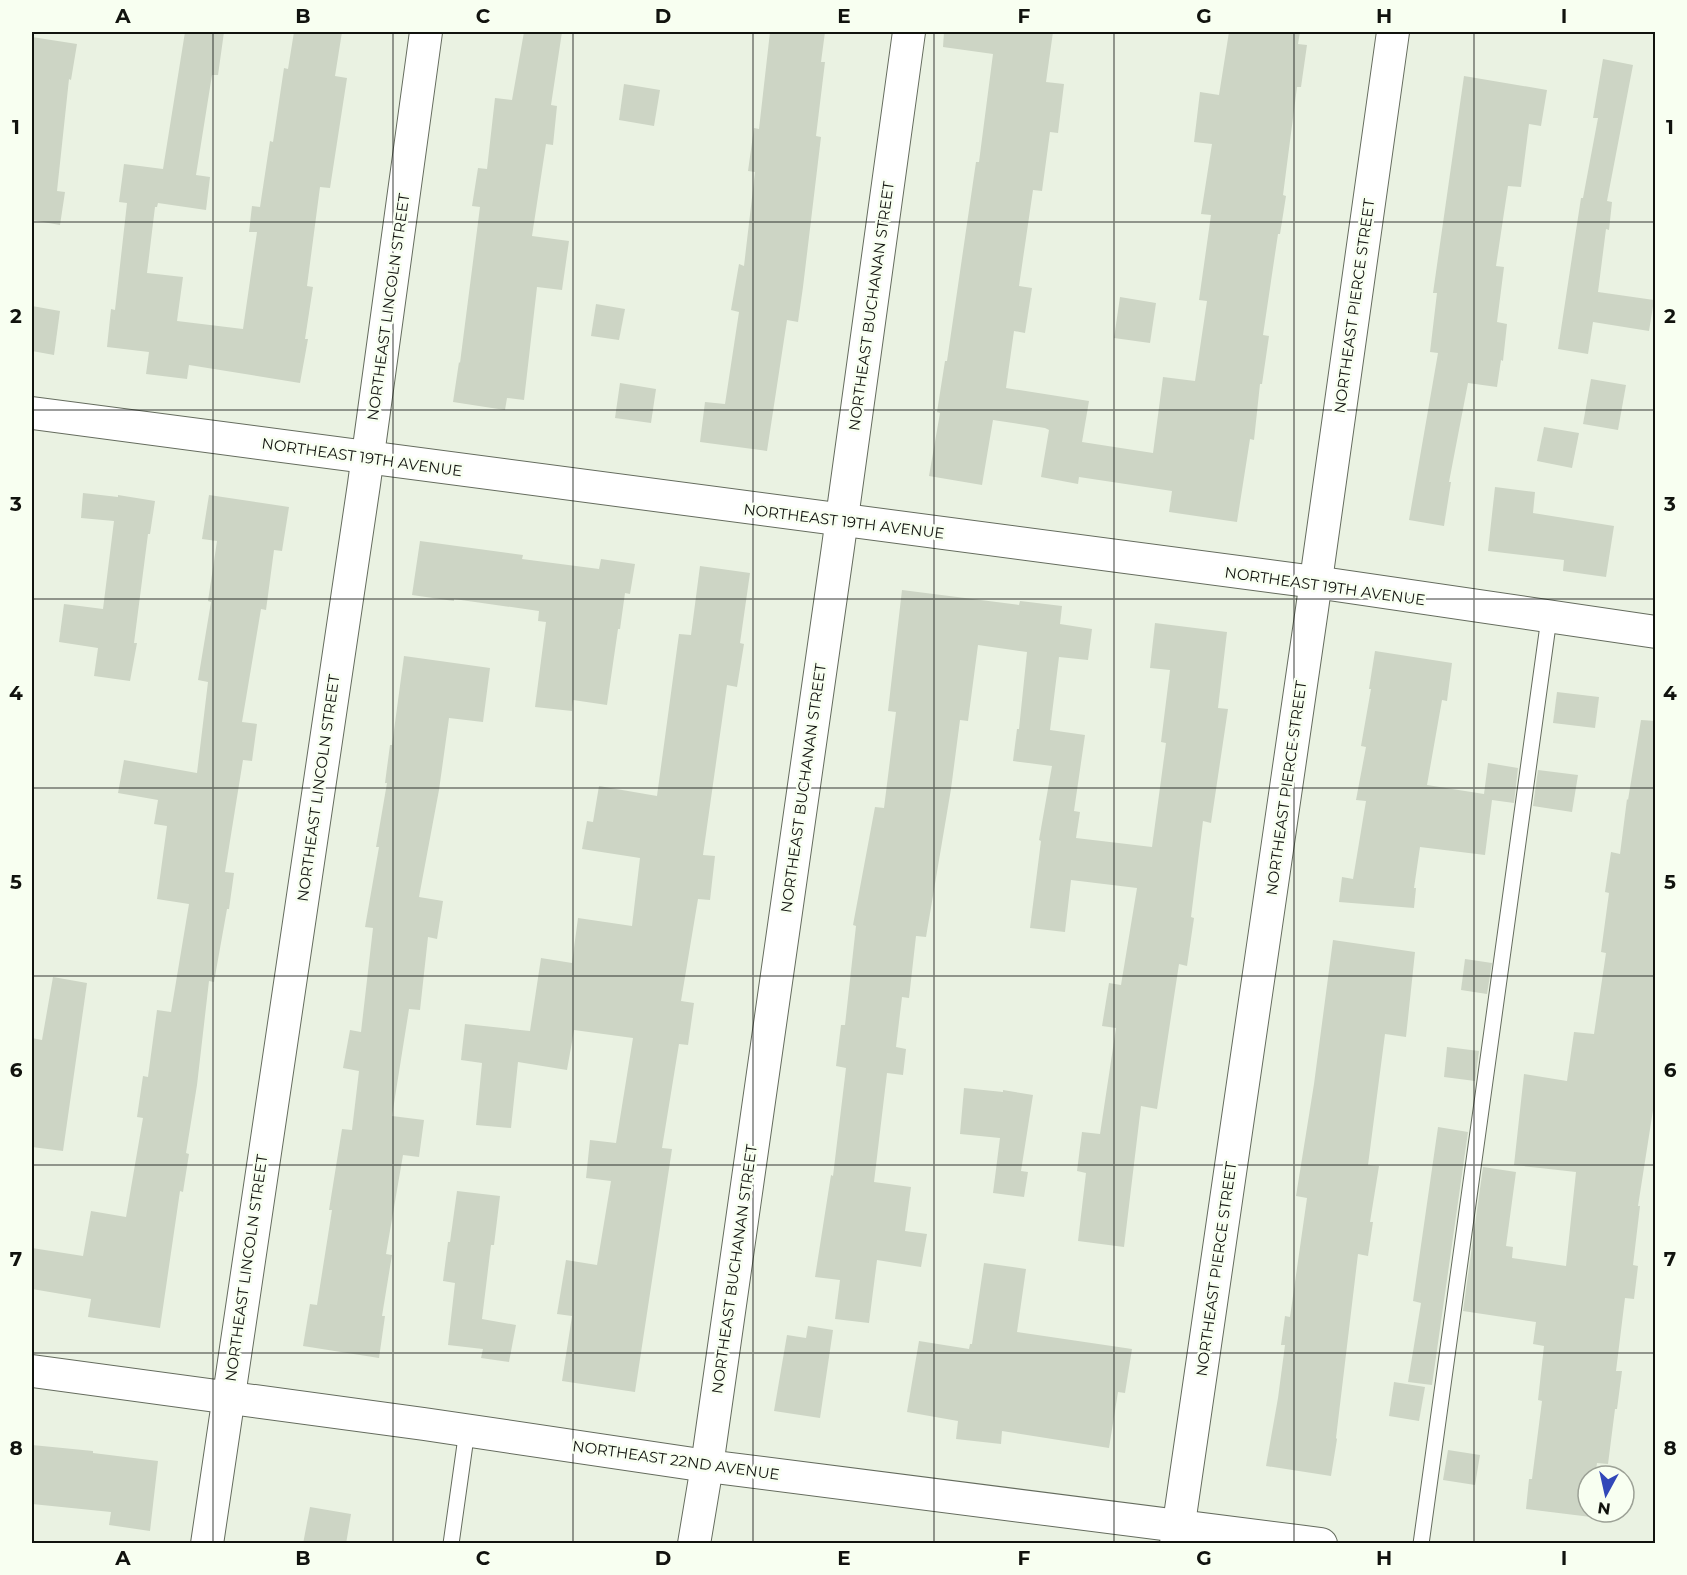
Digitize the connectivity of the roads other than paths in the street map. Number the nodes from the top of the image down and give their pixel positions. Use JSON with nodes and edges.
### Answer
{"nodes":[{"id":1,"x":426,"y":32,"type":"edge"},
{"id":2,"x":909,"y":32,"type":"edge"},
{"id":3,"x":1393,"y":32,"type":"edge"},
{"id":4,"x":32,"y":413,"type":"edge"},
{"id":5,"x":367,"y":458,"type":"junction"},
{"id":6,"x":841,"y":521,"type":"junction"},
{"id":7,"x":1315,"y":582,"type":"junction"},
{"id":8,"x":1549,"y":618,"type":"junction"},
{"id":9,"x":1656,"y":632,"type":"edge"},
{"id":10,"x":32,"y":1371,"type":"edge"},
{"id":11,"x":227,"y":1397,"type":"junction"},
{"id":12,"x":467,"y":1430,"type":"junction"},
{"id":13,"x":707,"y":1466,"type":"junction"},
{"id":14,"x":1178,"y":1534,"type":"edge"},
{"id":15,"x":207,"y":1544,"type":"edge"},
{"id":16,"x":451,"y":1544,"type":"edge"},
{"id":17,"x":694,"y":1544,"type":"edge"},
{"id":18,"x":1321,"y":1544,"type":"edge"},
{"id":19,"x":1421,"y":1544,"type":"edge"}],
"edges":[{"from":1,"to":5,"type":"street","name":"NORTHEAST LINCOLN STREET"},
{"from":2,"to":6,"type":"street","name":"NORTHEAST BUCHANAN STREET"},
{"from":3,"to":7,"type":"street","name":"NORTHEAST PIERCE STREET"},
{"from":4,"to":5,"type":"street","name":"NORTHEAST 19TH AVENUE"},
{"from":5,"to":6,"type":"street","name":"NORTHEAST 19TH AVENUE"},
{"from":5,"to":11,"type":"street","name":"NORTHEAST LINCOLN STREET"},
{"from":6,"to":7,"type":"street","name":"NORTHEAST 19TH AVENUE"},
{"from":6,"to":13,"type":"street","name":"NORTHEAST BUCHANAN STREET"},
{"from":7,"to":8,"type":"street","name":"NORTHEAST 19TH AVENUE"},
{"from":7,"to":14,"type":"street","name":"NORTHEAST PIERCE STREET"},
{"from":8,"to":9,"type":"street","name":"NORTHEAST 19TH AVENUE"},
{"from":8,"to":19,"type":"lane"},
{"from":10,"to":11,"type":"street","name":"NORTHEAST 22ND AVENUE"},
{"from":11,"to":12,"type":"street","name":"NORTHEAST 22ND AVENUE"},
{"from":11,"to":15,"type":"street","name":"NORTHEAST LINCOLN STREET"},
{"from":12,"to":13,"type":"street","name":"NORTHEAST 22ND AVENUE"},
{"from":12,"to":16,"type":"lane"},
{"from":13,"to":14,"type":"street","name":"NORTHEAST 22ND AVENUE"},
{"from":13,"to":17,"type":"street","name":"NORTHEAST BUCHANAN STREET"},
{"from":14,"to":18,"type":"street","name":"NORTHEAST 22ND AVENUE"}]}
